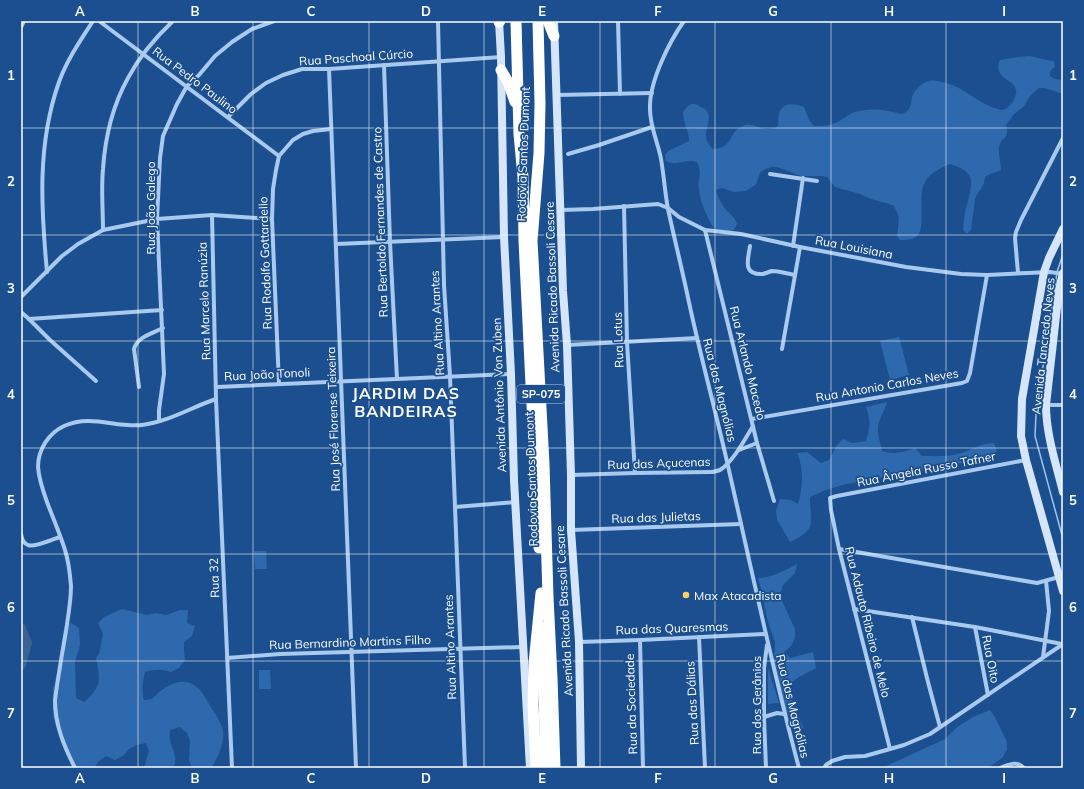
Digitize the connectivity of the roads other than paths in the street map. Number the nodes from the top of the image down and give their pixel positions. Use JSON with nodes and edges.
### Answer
{"nodes":[{"id":1,"x":24,"y":21,"type":"edge"},
{"id":2,"x":93,"y":21,"type":"edge"},
{"id":3,"x":99,"y":21,"type":"edge"},
{"id":4,"x":173,"y":21,"type":"edge"},
{"id":5,"x":274,"y":21,"type":"edge"},
{"id":6,"x":438,"y":21,"type":"edge"},
{"id":7,"x":500,"y":21,"type":"edge"},
{"id":8,"x":516,"y":21,"type":"edge"},
{"id":9,"x":538,"y":21,"type":"edge"},
{"id":10,"x":548,"y":21,"type":"edge"},
{"id":11,"x":554,"y":21,"type":"edge"},
{"id":12,"x":618,"y":21,"type":"edge"},
{"id":13,"x":684,"y":21,"type":"edge"},
{"id":14,"x":21,"y":27,"type":"edge"},
{"id":15,"x":554,"y":36,"type":"junction"},
{"id":16,"x":143,"y":54,"type":"junction"},
{"id":17,"x":501,"y":57,"type":"junction"},
{"id":18,"x":438,"y":62,"type":"junction"},
{"id":19,"x":384,"y":65,"type":"junction"},
{"id":20,"x":329,"y":69,"type":"junction"},
{"id":21,"x":501,"y":70,"type":"junction"},
{"id":22,"x":187,"y":86,"type":"junction"},
{"id":23,"x":652,"y":93,"type":"junction"},
{"id":24,"x":620,"y":94,"type":"junction"},
{"id":25,"x":556,"y":95,"type":"junction"},
{"id":26,"x":228,"y":117,"type":"junction"},
{"id":27,"x":519,"y":123,"type":"junction"},
{"id":28,"x":652,"y":127,"type":"junction"},
{"id":29,"x":331,"y":129,"type":"junction"},
{"id":30,"x":1063,"y":138,"type":"edge"},
{"id":31,"x":568,"y":154,"type":"dead end"},
{"id":32,"x":279,"y":156,"type":"junction"},
{"id":33,"x":770,"y":174,"type":"dead end"},
{"id":34,"x":803,"y":178,"type":"junction"},
{"id":35,"x":817,"y":181,"type":"dead end"},
{"id":36,"x":624,"y":206,"type":"junction"},
{"id":37,"x":668,"y":208,"type":"junction"},
{"id":38,"x":561,"y":210,"type":"junction"},
{"id":39,"x":212,"y":215,"type":"junction"},
{"id":40,"x":157,"y":218,"type":"junction"},
{"id":41,"x":272,"y":219,"type":"junction"},
{"id":42,"x":1063,"y":229,"type":"edge"},
{"id":43,"x":103,"y":230,"type":"junction"},
{"id":44,"x":705,"y":230,"type":"junction"},
{"id":45,"x":504,"y":237,"type":"junction"},
{"id":46,"x":443,"y":239,"type":"junction"},
{"id":47,"x":390,"y":242,"type":"junction"},
{"id":48,"x":336,"y":244,"type":"junction"},
{"id":49,"x":750,"y":246,"type":"dead end"},
{"id":50,"x":794,"y":246,"type":"junction"},
{"id":51,"x":800,"y":247,"type":"junction"},
{"id":52,"x":47,"y":272,"type":"junction"},
{"id":53,"x":1047,"y":272,"type":"junction"},
{"id":54,"x":1018,"y":273,"type":"junction"},
{"id":55,"x":1062,"y":273,"type":"edge"},
{"id":56,"x":795,"y":275,"type":"junction"},
{"id":57,"x":987,"y":275,"type":"junction"},
{"id":58,"x":21,"y":297,"type":"edge"},
{"id":59,"x":162,"y":310,"type":"junction"},
{"id":60,"x":21,"y":312,"type":"edge"},
{"id":61,"x":29,"y":319,"type":"junction"},
{"id":62,"x":162,"y":328,"type":"junction"},
{"id":63,"x":697,"y":338,"type":"junction"},
{"id":64,"x":627,"y":342,"type":"junction"},
{"id":65,"x":566,"y":345,"type":"junction"},
{"id":66,"x":782,"y":349,"type":"dead end"},
{"id":67,"x":511,"y":374,"type":"junction"},
{"id":68,"x":450,"y":376,"type":"junction"},
{"id":69,"x":396,"y":379,"type":"junction"},
{"id":70,"x":96,"y":381,"type":"dead end"},
{"id":71,"x":341,"y":381,"type":"junction"},
{"id":72,"x":279,"y":384,"type":"junction"},
{"id":73,"x":139,"y":387,"type":"dead end"},
{"id":74,"x":217,"y":387,"type":"junction"},
{"id":75,"x":216,"y":399,"type":"junction"},
{"id":76,"x":1046,"y":405,"type":"junction"},
{"id":77,"x":1063,"y":405,"type":"edge"},
{"id":78,"x":752,"y":419,"type":"junction"},
{"id":79,"x":159,"y":421,"type":"junction"},
{"id":80,"x":753,"y":426,"type":"junction"},
{"id":81,"x":757,"y":443,"type":"junction"},
{"id":82,"x":738,"y":450,"type":"junction"},
{"id":83,"x":1026,"y":460,"type":"junction"},
{"id":84,"x":728,"y":464,"type":"junction"},
{"id":85,"x":635,"y":473,"type":"junction"},
{"id":86,"x":571,"y":475,"type":"junction"},
{"id":87,"x":1063,"y":492,"type":"edge"},
{"id":88,"x":830,"y":498,"type":"joint"},
{"id":89,"x":516,"y":502,"type":"junction"},
{"id":90,"x":774,"y":502,"type":"dead end"},
{"id":91,"x":455,"y":507,"type":"junction"},
{"id":92,"x":741,"y":524,"type":"junction"},
{"id":93,"x":571,"y":530,"type":"junction"},
{"id":94,"x":21,"y":534,"type":"edge"},
{"id":95,"x":60,"y":536,"type":"junction"},
{"id":96,"x":840,"y":549,"type":"junction"},
{"id":97,"x":1059,"y":577,"type":"junction"},
{"id":98,"x":1046,"y":581,"type":"junction"},
{"id":99,"x":1063,"y":591,"type":"edge"},
{"id":100,"x":541,"y":593,"type":"junction"},
{"id":101,"x":854,"y":609,"type":"junction"},
{"id":102,"x":912,"y":617,"type":"junction"},
{"id":103,"x":975,"y":627,"type":"junction"},
{"id":104,"x":765,"y":634,"type":"junction"},
{"id":105,"x":699,"y":637,"type":"junction"},
{"id":106,"x":640,"y":640,"type":"junction"},
{"id":107,"x":1046,"y":641,"type":"junction"},
{"id":108,"x":579,"y":642,"type":"junction"},
{"id":109,"x":767,"y":642,"type":"junction"},
{"id":110,"x":1062,"y":644,"type":"edge"},
{"id":111,"x":522,"y":647,"type":"junction"},
{"id":112,"x":460,"y":649,"type":"junction"},
{"id":113,"x":352,"y":652,"type":"junction"},
{"id":114,"x":1043,"y":657,"type":"junction"},
{"id":115,"x":227,"y":658,"type":"junction"},
{"id":116,"x":988,"y":695,"type":"junction"},
{"id":117,"x":784,"y":714,"type":"junction"},
{"id":118,"x":764,"y":717,"type":"junction"},
{"id":119,"x":940,"y":727,"type":"junction"},
{"id":120,"x":890,"y":750,"type":"junction"},
{"id":121,"x":555,"y":756,"type":"junction"},
{"id":122,"x":1023,"y":767,"type":"edge"},
{"id":123,"x":75,"y":768,"type":"edge"},
{"id":124,"x":232,"y":768,"type":"edge"},
{"id":125,"x":356,"y":768,"type":"edge"},
{"id":126,"x":465,"y":768,"type":"edge"},
{"id":127,"x":530,"y":768,"type":"edge"},
{"id":128,"x":536,"y":768,"type":"edge"},
{"id":129,"x":546,"y":768,"type":"edge"},
{"id":130,"x":555,"y":768,"type":"edge"},
{"id":131,"x":560,"y":768,"type":"edge"},
{"id":132,"x":581,"y":768,"type":"edge"},
{"id":133,"x":643,"y":768,"type":"edge"},
{"id":134,"x":705,"y":768,"type":"edge"},
{"id":135,"x":766,"y":768,"type":"edge"},
{"id":136,"x":798,"y":768,"type":"edge"},
{"id":137,"x":824,"y":768,"type":"edge"},
{"id":138,"x":1000,"y":768,"type":"edge"}],
"edges":[{"from":1,"to":14,"type":"street"},
{"from":2,"to":52,"type":"street"},
{"from":3,"to":16,"type":"street","name":"Rua Pedro Paulino"},
{"from":4,"to":16,"type":"street"},
{"from":5,"to":22,"type":"street","name":"Rua João Galego"},
{"from":6,"to":18,"type":"street","name":"Rua Altino Arantes"},
{"from":7,"to":17,"type":"street","name":"Avenida Antônio Von Zuben"},
{"from":8,"to":27,"type":"highway","name":"Rodovia Santos Dumont","number":"SP-075"},
{"from":9,"to":121,"type":"highway","name":"Rodovia Santos Dumont","number":"SP-075"},
{"from":10,"to":15,"type":"highway"},
{"from":11,"to":15,"type":"street","name":"Avenida Ricado Bassoli Cesare"},
{"from":12,"to":24,"type":"street"},
{"from":13,"to":23,"type":"street","name":"Rua das Magnólias"},
{"from":15,"to":25,"type":"street","name":"Avenida Ricado Bassoli Cesare"},
{"from":16,"to":22,"type":"street","name":"Rua Pedro Paulino"},
{"from":16,"to":43,"type":"street"},
{"from":17,"to":18,"type":"street","name":"Rua Paschoal Cúrcio"},
{"from":17,"to":21,"type":"street","name":"Avenida Antônio Von Zuben"},
{"from":18,"to":19,"type":"street","name":"Rua Paschoal Cúrcio"},
{"from":18,"to":46,"type":"street","name":"Rua Altino Arantes"},
{"from":19,"to":20,"type":"street","name":"Rua Paschoal Cúrcio"},
{"from":19,"to":47,"type":"street","name":"Rua Bertoldo Fernandes de Castro"},
{"from":20,"to":26,"type":"street","name":"Rua Paschoal Cúrcio"},
{"from":20,"to":29,"type":"street","name":"Rua José Florense Teixeira"},
{"from":21,"to":27,"type":"highway"},
{"from":21,"to":45,"type":"street","name":"Avenida Antônio Von Zuben"},
{"from":22,"to":26,"type":"street","name":"Rua Pedro Paulino"},
{"from":22,"to":40,"type":"street","name":"Rua João Galego"},
{"from":23,"to":24,"type":"street"},
{"from":23,"to":28,"type":"street","name":"Rua das Magnólias"},
{"from":24,"to":25,"type":"street"},
{"from":25,"to":38,"type":"street","name":"Avenida Ricado Bassoli Cesare"},
{"from":26,"to":32,"type":"street","name":"Rua Pedro Paulino"},
{"from":27,"to":100,"type":"highway","name":"Rodovia Santos Dumont","number":"SP-075"},
{"from":28,"to":31,"type":"street"},
{"from":28,"to":37,"type":"street","name":"Rua das Magnólias"},
{"from":29,"to":32,"type":"street","name":"Rua Rodolfo Gottardello"},
{"from":29,"to":48,"type":"street","name":"Rua José Florense Teixeira"},
{"from":30,"to":54,"type":"street"},
{"from":32,"to":41,"type":"street","name":"Rua Rodolfo Gottardello"},
{"from":33,"to":34,"type":"street"},
{"from":34,"to":35,"type":"street"},
{"from":34,"to":50,"type":"street"},
{"from":36,"to":37,"type":"street"},
{"from":36,"to":38,"type":"street"},
{"from":36,"to":64,"type":"street","name":"Rua Lotus"},
{"from":37,"to":44,"type":"street","name":"Rua Louisiana"},
{"from":37,"to":63,"type":"street","name":"Rua das Magnólias"},
{"from":38,"to":65,"type":"street","name":"Avenida Ricado Bassoli Cesare"},
{"from":39,"to":40,"type":"street"},
{"from":39,"to":41,"type":"street"},
{"from":39,"to":74,"type":"street","name":"Rua Marcelo Ranúzia"},
{"from":40,"to":43,"type":"street"},
{"from":40,"to":59,"type":"street","name":"Rua João Galego"},
{"from":41,"to":72,"type":"street","name":"Rua Rodolfo Gottardello"},
{"from":42,"to":53,"type":"street"},
{"from":43,"to":52,"type":"street"},
{"from":44,"to":50,"type":"street","name":"Rua Louisiana"},
{"from":44,"to":78,"type":"street","name":"Rua Arlando Macedo"},
{"from":45,"to":46,"type":"street"},
{"from":45,"to":67,"type":"street","name":"Avenida Antônio Von Zuben"},
{"from":46,"to":47,"type":"street"},
{"from":46,"to":68,"type":"street","name":"Rua Altino Arantes"},
{"from":47,"to":48,"type":"street"},
{"from":47,"to":69,"type":"street","name":"Rua Bertoldo Fernandes de Castro"},
{"from":48,"to":71,"type":"street","name":"Rua José Florense Teixeira"},
{"from":49,"to":56,"type":"street"},
{"from":50,"to":51,"type":"street","name":"Rua Louisiana"},
{"from":51,"to":56,"type":"street"},
{"from":51,"to":57,"type":"street","name":"Rua Louisiana"},
{"from":52,"to":58,"type":"street"},
{"from":53,"to":54,"type":"street","name":"Rua Louisiana"},
{"from":53,"to":55,"type":"street","name":"Rua Louisiana"},
{"from":53,"to":83,"type":"street"},
{"from":54,"to":57,"type":"street","name":"Rua Louisiana"},
{"from":55,"to":76,"type":"street","name":"Avenida Tancredo Neves"},
{"from":56,"to":66,"type":"street"},
{"from":57,"to":78,"type":"street","name":"Rua Antonio Carlos Neves"},
{"from":59,"to":61,"type":"street"},
{"from":59,"to":62,"type":"street","name":"Rua João Galego"},
{"from":60,"to":61,"type":"street"},
{"from":61,"to":70,"type":"street"},
{"from":62,"to":73,"type":"street"},
{"from":62,"to":79,"type":"street","name":"Rua João Galego"},
{"from":63,"to":64,"type":"street"},
{"from":63,"to":84,"type":"street","name":"Rua das Magnólias"},
{"from":64,"to":65,"type":"street"},
{"from":64,"to":85,"type":"street","name":"Rua Lotus"},
{"from":65,"to":86,"type":"street","name":"Avenida Ricado Bassoli Cesare"},
{"from":67,"to":68,"type":"street","name":"Rua João Tonoli"},
{"from":67,"to":89,"type":"street","name":"Avenida Antônio Von Zuben"},
{"from":68,"to":69,"type":"street","name":"Rua João Tonoli"},
{"from":68,"to":91,"type":"street","name":"Rua Altino Arantes"},
{"from":69,"to":71,"type":"street","name":"Rua João Tonoli"},
{"from":71,"to":72,"type":"street","name":"Rua João Tonoli"},
{"from":71,"to":113,"type":"street","name":"Rua José Florense Teixeira"},
{"from":72,"to":74,"type":"street","name":"Rua João Tonoli"},
{"from":74,"to":75,"type":"street","name":"Rua 32"},
{"from":75,"to":79,"type":"street"},
{"from":75,"to":115,"type":"street","name":"Rua 32"},
{"from":76,"to":77,"type":"street"},
{"from":76,"to":87,"type":"street","name":"Avenida Tancredo Neves"},
{"from":78,"to":80,"type":"street","name":"Rua Arlando Macedo"},
{"from":79,"to":95,"type":"street"},
{"from":80,"to":81,"type":"street","name":"Rua Arlando Macedo"},
{"from":80,"to":82,"type":"street","name":"Rua das Açucenas"},
{"from":81,"to":82,"type":"street"},
{"from":81,"to":90,"type":"street","name":"Rua Arlando Macedo"},
{"from":82,"to":84,"type":"street","name":"Rua das Açucenas"},
{"from":83,"to":88,"type":"street","name":"Rua Ângela Russo Tafner"},
{"from":83,"to":97,"type":"street"},
{"from":84,"to":85,"type":"street","name":"Rua das Açucenas"},
{"from":84,"to":92,"type":"street","name":"Rua das Magnólias"},
{"from":85,"to":86,"type":"street","name":"Rua das Açucenas"},
{"from":86,"to":93,"type":"street","name":"Avenida Ricado Bassoli Cesare"},
{"from":88,"to":96,"type":"street","name":"Rua Adauto Ribeiro de Melo"},
{"from":89,"to":91,"type":"street"},
{"from":89,"to":111,"type":"street","name":"Avenida Antônio Von Zuben"},
{"from":91,"to":112,"type":"street","name":"Rua Altino Arantes"},
{"from":92,"to":93,"type":"street","name":"Rua das Julietas"},
{"from":92,"to":104,"type":"street","name":"Rua das Magnólias"},
{"from":93,"to":108,"type":"street","name":"Avenida Ricado Bassoli Cesare"},
{"from":94,"to":95,"type":"street"},
{"from":95,"to":123,"type":"street"},
{"from":96,"to":98,"type":"street"},
{"from":96,"to":101,"type":"street","name":"Rua Adauto Ribeiro de Melo"},
{"from":97,"to":98,"type":"street"},
{"from":97,"to":99,"type":"street"},
{"from":98,"to":107,"type":"street"},
{"from":100,"to":128,"type":"highway"},
{"from":100,"to":129,"type":"highway","name":"Rodovia Santos Dumont","number":"SP-075"},
{"from":101,"to":102,"type":"street"},
{"from":101,"to":120,"type":"street","name":"Rua Adauto Ribeiro de Melo"},
{"from":102,"to":103,"type":"street"},
{"from":102,"to":119,"type":"street"},
{"from":103,"to":107,"type":"street"},
{"from":103,"to":116,"type":"street","name":"Rua Oito"},
{"from":104,"to":105,"type":"street","name":"Rua das Quaresmas"},
{"from":104,"to":109,"type":"street","name":"Rua das Magnólias"},
{"from":105,"to":106,"type":"street","name":"Rua das Quaresmas"},
{"from":105,"to":134,"type":"street","name":"Rua das Dálias"},
{"from":106,"to":108,"type":"street","name":"Rua das Quaresmas"},
{"from":106,"to":133,"type":"street","name":"Rua da Sociedade"},
{"from":107,"to":110,"type":"street"},
{"from":107,"to":114,"type":"street"},
{"from":108,"to":132,"type":"street","name":"Avenida Ricado Bassoli Cesare"},
{"from":109,"to":117,"type":"street","name":"Rua das Magnólias"},
{"from":109,"to":118,"type":"street","name":"Rua dos Gerânios"},
{"from":110,"to":114,"type":"street"},
{"from":111,"to":112,"type":"street","name":"Rua Bernardino Martins Filho"},
{"from":111,"to":127,"type":"street","name":"Avenida Antônio Von Zuben"},
{"from":112,"to":113,"type":"street","name":"Rua Bernardino Martins Filho"},
{"from":112,"to":126,"type":"street","name":"Rua Altino Arantes"},
{"from":113,"to":115,"type":"street","name":"Rua Bernardino Martins Filho"},
{"from":113,"to":125,"type":"street","name":"Rua José Florense Teixeira"},
{"from":114,"to":116,"type":"street"},
{"from":115,"to":124,"type":"street","name":"Rua 32"},
{"from":116,"to":119,"type":"street"},
{"from":117,"to":118,"type":"street"},
{"from":117,"to":136,"type":"street","name":"Rua das Magnólias"},
{"from":118,"to":135,"type":"street","name":"Rua dos Gerânios"},
{"from":119,"to":120,"type":"street"},
{"from":120,"to":137,"type":"street"},
{"from":121,"to":130,"type":"highway","name":"Rodovia Santos Dumont","number":"SP-075"},
{"from":121,"to":131,"type":"highway"},
{"from":122,"to":138,"type":"street"}]}
